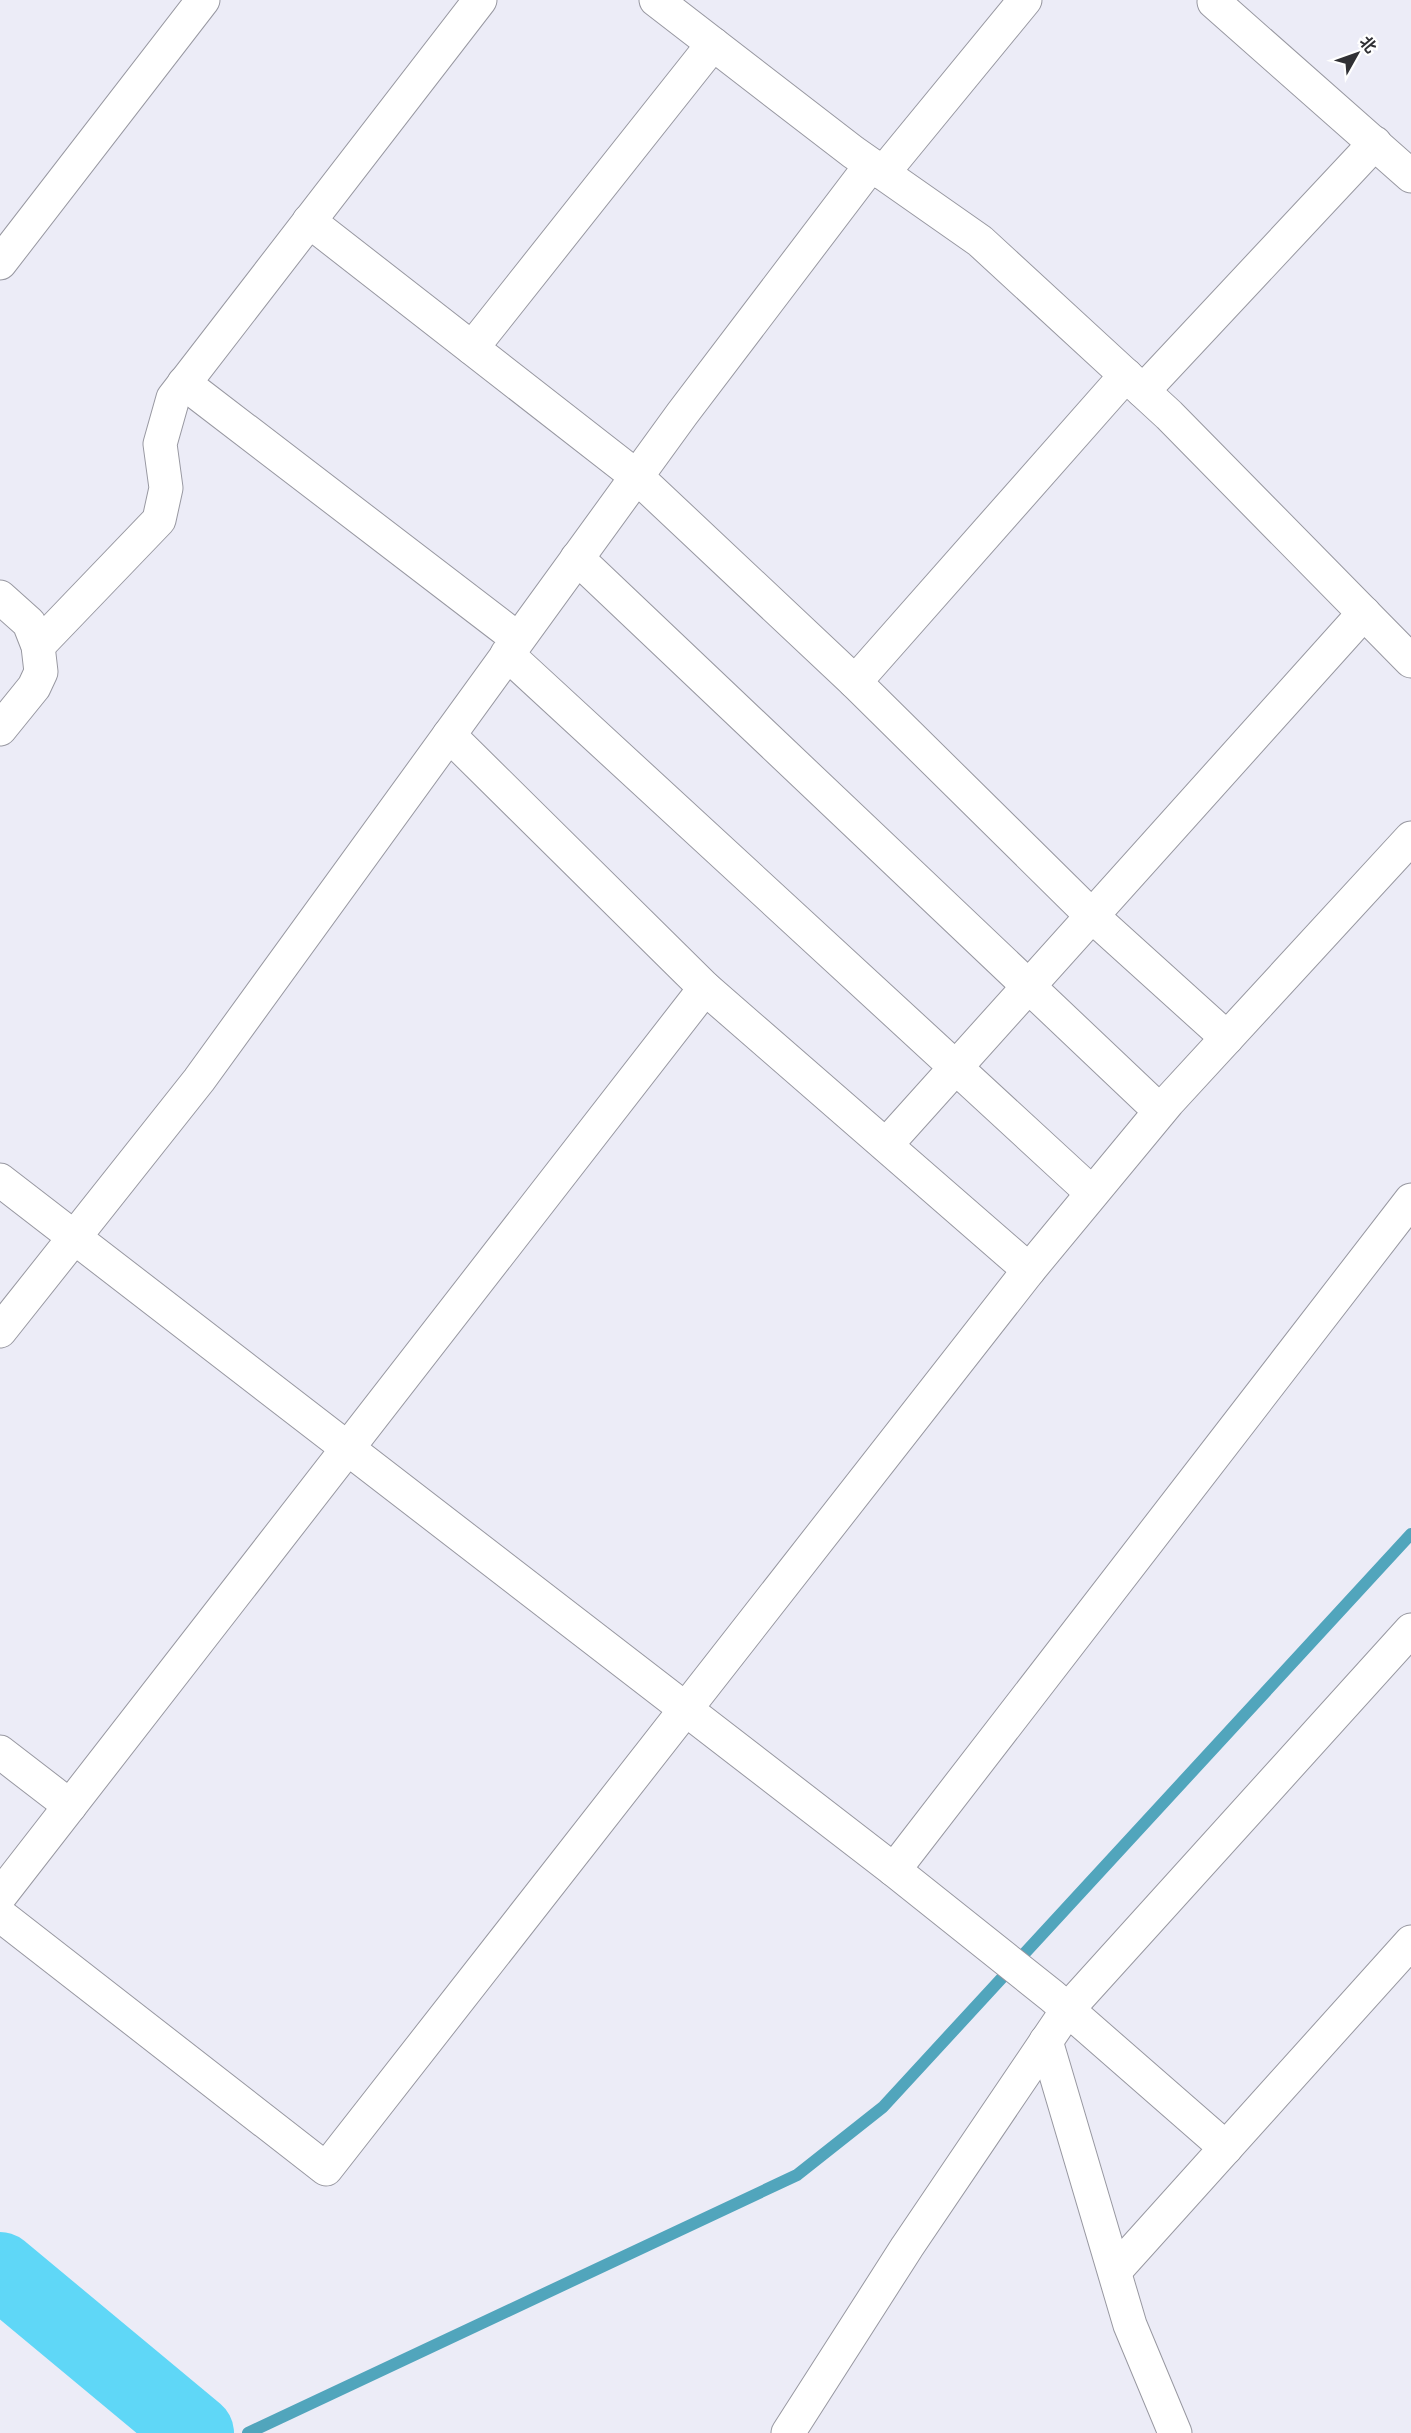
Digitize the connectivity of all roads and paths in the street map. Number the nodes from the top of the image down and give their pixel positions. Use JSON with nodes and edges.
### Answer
{"nodes":[{"id":1,"x":203,"y":0,"type":"edge"},
{"id":2,"x":480,"y":0,"type":"edge"},
{"id":3,"x":656,"y":0,"type":"edge"},
{"id":4,"x":1025,"y":0,"type":"edge"},
{"id":5,"x":1214,"y":2,"type":"dead end"},
{"id":6,"x":712,"y":44,"type":"junction"},
{"id":7,"x":1375,"y":143,"type":"junction"},
{"id":8,"x":877,"y":169,"type":"junction"},
{"id":9,"x":1411,"y":176,"type":"edge"},
{"id":10,"x":309,"y":221,"type":"junction"},
{"id":11,"x":0,"y":263,"type":"edge"},
{"id":12,"x":472,"y":348,"type":"junction"},
{"id":13,"x":184,"y":383,"type":"junction"},
{"id":14,"x":1135,"y":383,"type":"junction"},
{"id":15,"x":636,"y":476,"type":"junction"},
{"id":16,"x":576,"y":558,"type":"junction"},
{"id":17,"x":0,"y":597,"type":"edge"},
{"id":18,"x":1364,"y":613,"type":"junction"},
{"id":19,"x":39,"y":646,"type":"junction"},
{"id":20,"x":512,"y":647,"type":"junction"},
{"id":21,"x":1411,"y":661,"type":"edge"},
{"id":22,"x":855,"y":682,"type":"junction"},
{"id":23,"x":0,"y":729,"type":"edge"},
{"id":24,"x":448,"y":735,"type":"junction"},
{"id":25,"x":1411,"y":838,"type":"edge"},
{"id":26,"x":1092,"y":916,"type":"junction"},
{"id":27,"x":1029,"y":986,"type":"junction"},
{"id":28,"x":705,"y":988,"type":"junction"},
{"id":29,"x":1227,"y":1038,"type":"junction"},
{"id":30,"x":956,"y":1067,"type":"junction"},
{"id":31,"x":1160,"y":1111,"type":"junction"},
{"id":32,"x":886,"y":1145,"type":"junction"},
{"id":33,"x":0,"y":1180,"type":"edge"},
{"id":34,"x":1092,"y":1193,"type":"junction"},
{"id":35,"x":1411,"y":1200,"type":"edge"},
{"id":36,"x":74,"y":1237,"type":"junction"},
{"id":37,"x":1029,"y":1270,"type":"junction"},
{"id":38,"x":0,"y":1331,"type":"edge"},
{"id":39,"x":348,"y":1448,"type":"junction"},
{"id":40,"x":1411,"y":1630,"type":"edge"},
{"id":41,"x":685,"y":1709,"type":"junction"},
{"id":42,"x":0,"y":1752,"type":"edge"},
{"id":43,"x":70,"y":1806,"type":"junction"},
{"id":44,"x":894,"y":1870,"type":"junction"},
{"id":45,"x":0,"y":1896,"type":"edge"},
{"id":46,"x":0,"y":1915,"type":"edge"},
{"id":47,"x":1411,"y":1942,"type":"edge"},
{"id":48,"x":1060,"y":2002,"type":"junction"},
{"id":49,"x":1046,"y":2041,"type":"junction"},
{"id":50,"x":1226,"y":2148,"type":"junction"},
{"id":51,"x":1115,"y":2271,"type":"junction"},
{"id":52,"x":788,"y":2433,"type":"edge"},
{"id":53,"x":1175,"y":2433,"type":"edge"}],
"edges":[{"from":1,"to":11,"type":"street"},
{"from":2,"to":10,"type":"street"},
{"from":3,"to":6,"type":"street"},
{"from":4,"to":8,"type":"street"},
{"from":5,"to":7,"type":"street"},
{"from":6,"to":8,"type":"street"},
{"from":6,"to":12,"type":"street"},
{"from":7,"to":9,"type":"street"},
{"from":7,"to":14,"type":"street"},
{"from":8,"to":14,"type":"street"},
{"from":8,"to":15,"type":"street"},
{"from":10,"to":12,"type":"street"},
{"from":10,"to":13,"type":"street"},
{"from":12,"to":15,"type":"street"},
{"from":13,"to":19,"type":"street"},
{"from":13,"to":20,"type":"street"},
{"from":14,"to":18,"type":"street"},
{"from":14,"to":22,"type":"street"},
{"from":15,"to":16,"type":"street"},
{"from":15,"to":22,"type":"street"},
{"from":16,"to":20,"type":"street"},
{"from":16,"to":27,"type":"street"},
{"from":17,"to":19,"type":"street"},
{"from":18,"to":21,"type":"street"},
{"from":18,"to":26,"type":"street"},
{"from":19,"to":23,"type":"street"},
{"from":20,"to":24,"type":"street"},
{"from":20,"to":30,"type":"street"},
{"from":22,"to":26,"type":"street"},
{"from":24,"to":28,"type":"street"},
{"from":24,"to":36,"type":"street"},
{"from":25,"to":29,"type":"street"},
{"from":26,"to":27,"type":"street"},
{"from":26,"to":29,"type":"street"},
{"from":27,"to":30,"type":"street"},
{"from":27,"to":31,"type":"street"},
{"from":28,"to":32,"type":"street"},
{"from":28,"to":39,"type":"street"},
{"from":29,"to":31,"type":"street"},
{"from":30,"to":32,"type":"street"},
{"from":30,"to":34,"type":"street"},
{"from":31,"to":34,"type":"street"},
{"from":32,"to":37,"type":"street"},
{"from":33,"to":36,"type":"street"},
{"from":34,"to":37,"type":"street"},
{"from":35,"to":44,"type":"street"},
{"from":36,"to":38,"type":"street"},
{"from":36,"to":39,"type":"street"},
{"from":37,"to":41,"type":"street"},
{"from":39,"to":41,"type":"street"},
{"from":39,"to":43,"type":"street"},
{"from":40,"to":48,"type":"street"},
{"from":41,"to":44,"type":"street"},
{"from":41,"to":46,"type":"street"},
{"from":42,"to":43,"type":"street"},
{"from":43,"to":45,"type":"street"},
{"from":44,"to":48,"type":"street"},
{"from":47,"to":50,"type":"street"},
{"from":48,"to":49,"type":"street"},
{"from":48,"to":50,"type":"street"},
{"from":49,"to":51,"type":"street"},
{"from":49,"to":52,"type":"street"},
{"from":50,"to":51,"type":"street"},
{"from":51,"to":53,"type":"street"}]}
